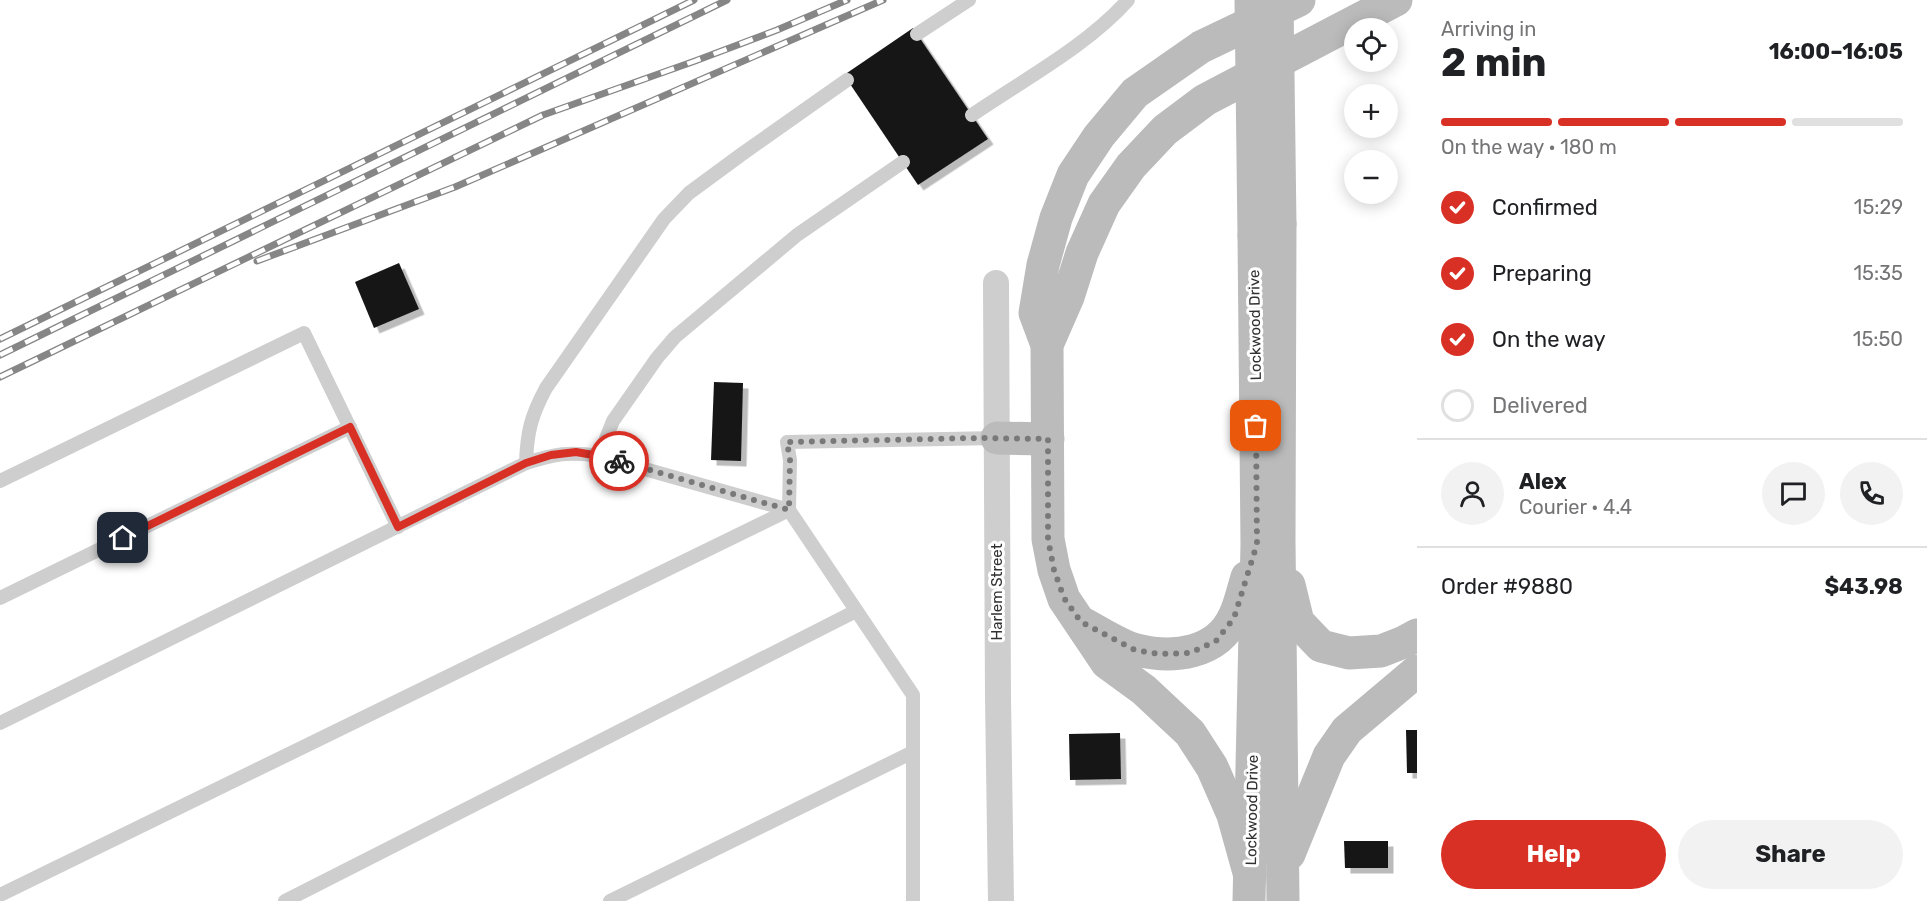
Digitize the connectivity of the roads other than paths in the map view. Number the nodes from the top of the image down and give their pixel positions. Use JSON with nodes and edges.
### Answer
{"nodes":[{"id":1,"x":969,"y":0,"type":"edge"},
{"id":2,"x":1128,"y":0,"type":"edge"},
{"id":3,"x":1251,"y":0,"type":"edge"},
{"id":4,"x":1277,"y":0,"type":"edge"},
{"id":5,"x":1299,"y":0,"type":"edge"},
{"id":6,"x":1396,"y":0,"type":"edge"},
{"id":7,"x":916,"y":34,"type":"dead end"},
{"id":8,"x":847,"y":80,"type":"dead end"},
{"id":9,"x":972,"y":115,"type":"dead end"},
{"id":10,"x":903,"y":162,"type":"dead end"},
{"id":11,"x":1267,"y":230,"type":"junction"},
{"id":12,"x":996,"y":282,"type":"dead end"},
{"id":13,"x":1047,"y":345,"type":"junction"},
{"id":14,"x":350,"y":427,"type":"junction"},
{"id":15,"x":997,"y":438,"type":"junction"},
{"id":16,"x":1048,"y":439,"type":"junction"},
{"id":17,"x":599,"y":456,"type":"junction"},
{"id":18,"x":526,"y":463,"type":"junction"},
{"id":19,"x":0,"y":481,"type":"edge"},
{"id":20,"x":789,"y":510,"type":"junction"},
{"id":21,"x":398,"y":527,"type":"junction"},
{"id":22,"x":1268,"y":542,"type":"junction"},
{"id":23,"x":0,"y":598,"type":"edge"},
{"id":24,"x":856,"y":611,"type":"junction"},
{"id":25,"x":1081,"y":622,"type":"junction"},
{"id":26,"x":1417,"y":635,"type":"edge"},
{"id":27,"x":1417,"y":671,"type":"edge"},
{"id":28,"x":0,"y":723,"type":"edge"},
{"id":29,"x":913,"y":752,"type":"junction"},
{"id":30,"x":1283,"y":886,"type":"edge"},
{"id":31,"x":1249,"y":889,"type":"edge"},
{"id":32,"x":0,"y":895,"type":"edge"},
{"id":33,"x":285,"y":901,"type":"edge"},
{"id":34,"x":610,"y":901,"type":"edge"},
{"id":35,"x":913,"y":901,"type":"edge"},
{"id":36,"x":1001,"y":901,"type":"edge"}],
"edges":[{"from":1,"to":7,"type":"lane"},
{"from":2,"to":9,"type":"lane"},
{"from":3,"to":11,"type":"main road","name":"Lockwood Drive","bridge":true},
{"from":4,"to":11,"type":"main road","name":"Lockwood Drive","bridge":true},
{"from":5,"to":13,"type":"main road"},
{"from":6,"to":13,"type":"main road"},
{"from":8,"to":18,"type":"lane"},
{"from":10,"to":17,"type":"lane"},
{"from":11,"to":22,"type":"main road","name":"Lockwood Drive"},
{"from":12,"to":15,"type":"street","name":"Harlem Street"},
{"from":13,"to":16,"type":"main road"},
{"from":14,"to":19,"type":"lane"},
{"from":14,"to":21,"type":"lane"},
{"from":14,"to":23,"type":"lane"},
{"from":15,"to":16,"type":"main road"},
{"from":15,"to":20,"type":"lane"},
{"from":15,"to":36,"type":"street","name":"Harlem Street"},
{"from":16,"to":25,"type":"main road"},
{"from":17,"to":18,"type":"lane"},
{"from":17,"to":20,"type":"lane"},
{"from":18,"to":21,"type":"lane"},
{"from":20,"to":24,"type":"lane"},
{"from":20,"to":32,"type":"lane"},
{"from":21,"to":28,"type":"lane"},
{"from":22,"to":25,"type":"main road"},
{"from":22,"to":26,"type":"main road"},
{"from":22,"to":30,"type":"main road","name":"Lockwood Drive"},
{"from":22,"to":31,"type":"main road","name":"Lockwood Drive"},
{"from":24,"to":29,"type":"lane"},
{"from":24,"to":33,"type":"lane"},
{"from":25,"to":31,"type":"main road"},
{"from":27,"to":30,"type":"main road"},
{"from":29,"to":34,"type":"lane"},
{"from":29,"to":35,"type":"lane"}]}
